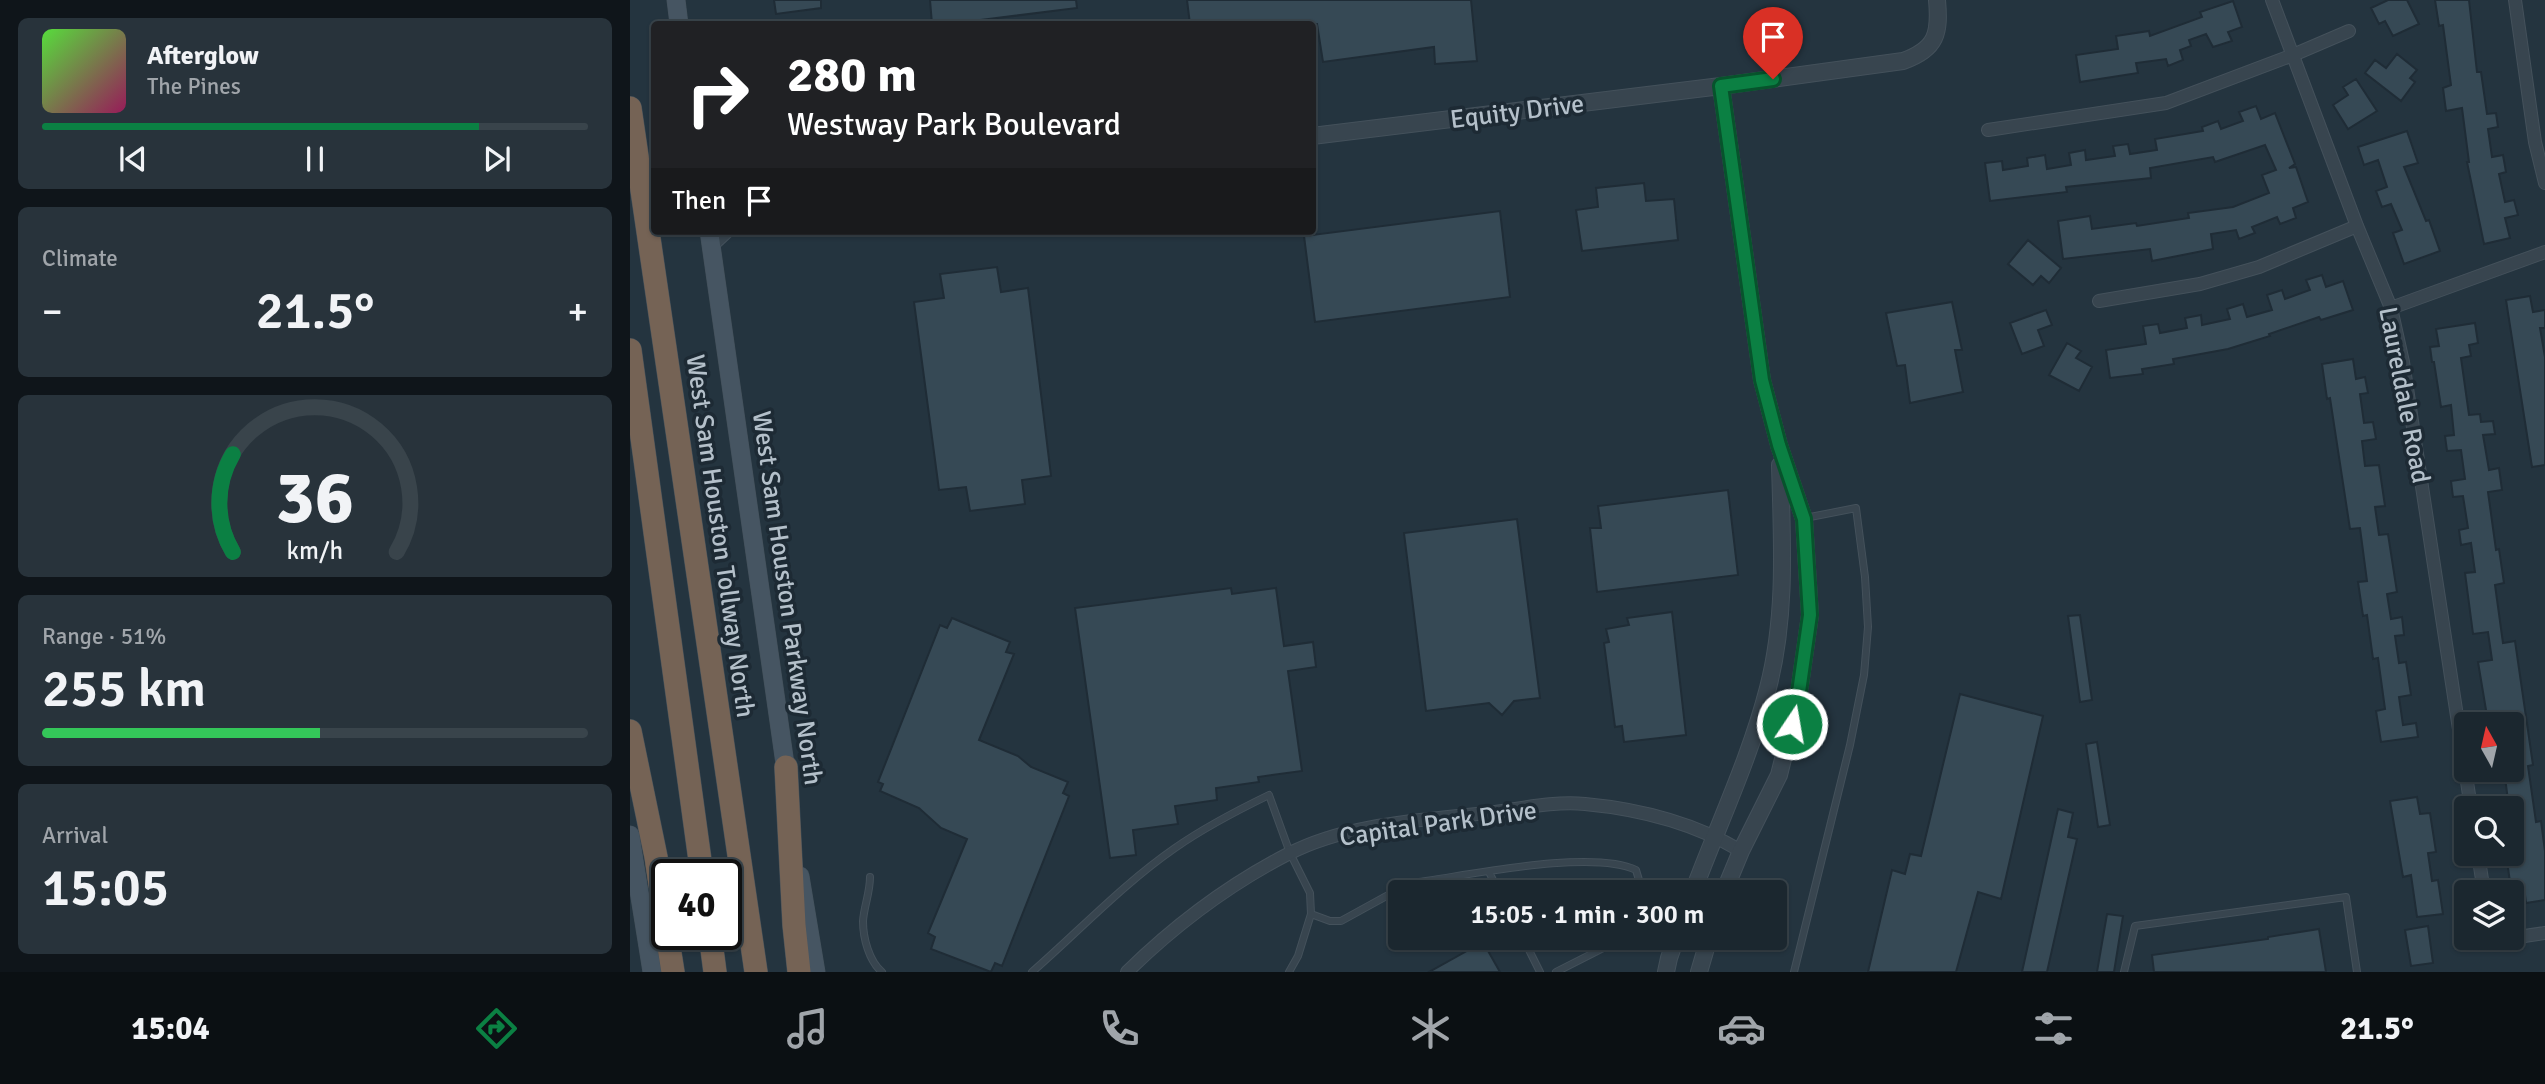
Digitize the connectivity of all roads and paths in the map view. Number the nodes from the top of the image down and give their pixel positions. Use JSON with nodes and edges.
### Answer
{"nodes":[{"id":1,"x":676,"y":0,"type":"edge"},
{"id":2,"x":1937,"y":0,"type":"edge"},
{"id":3,"x":2272,"y":0,"type":"edge"},
{"id":4,"x":2515,"y":0,"type":"edge"},
{"id":5,"x":679,"y":21,"type":"edge"},
{"id":6,"x":2349,"y":31,"type":"dead end"},
{"id":7,"x":2293,"y":55,"type":"junction"},
{"id":8,"x":1721,"y":86,"type":"junction"},
{"id":9,"x":630,"y":108,"type":"edge"},
{"id":10,"x":1988,"y":130,"type":"dead end"},
{"id":11,"x":1316,"y":135,"type":"edge"},
{"id":12,"x":2545,"y":183,"type":"edge"},
{"id":13,"x":2357,"y":226,"type":"junction"},
{"id":14,"x":710,"y":238,"type":"edge"},
{"id":15,"x":2545,"y":252,"type":"edge"},
{"id":16,"x":2099,"y":301,"type":"dead end"},
{"id":17,"x":2391,"y":308,"type":"junction"},
{"id":18,"x":630,"y":350,"type":"edge"},
{"id":19,"x":1779,"y":445,"type":"junction"},
{"id":20,"x":1804,"y":519,"type":"junction"},
{"id":21,"x":630,"y":731,"type":"edge"},
{"id":22,"x":786,"y":766,"type":"junction"},
{"id":23,"x":2469,"y":796,"type":"edge"},
{"id":24,"x":630,"y":835,"type":"edge"},
{"id":25,"x":1714,"y":835,"type":"junction"},
{"id":26,"x":1741,"y":851,"type":"junction"},
{"id":27,"x":1290,"y":853,"type":"junction"},
{"id":28,"x":656,"y":859,"type":"edge"},
{"id":29,"x":700,"y":859,"type":"edge"},
{"id":30,"x":1489,"y":872,"type":"junction"},
{"id":31,"x":870,"y":877,"type":"dead end"},
{"id":32,"x":1493,"y":880,"type":"edge"},
{"id":33,"x":1639,"y":880,"type":"edge"},
{"id":34,"x":1697,"y":880,"type":"edge"},
{"id":35,"x":1729,"y":880,"type":"edge"},
{"id":36,"x":1311,"y":914,"type":"junction"},
{"id":37,"x":2545,"y":933,"type":"edge"},
{"id":38,"x":2524,"y":936,"type":"edge"},
{"id":39,"x":670,"y":950,"type":"edge"},
{"id":40,"x":712,"y":950,"type":"edge"},
{"id":41,"x":1529,"y":950,"type":"edge"},
{"id":42,"x":1599,"y":950,"type":"edge"},
{"id":43,"x":1672,"y":950,"type":"edge"},
{"id":44,"x":1705,"y":950,"type":"edge"},
{"id":45,"x":652,"y":972,"type":"edge"},
{"id":46,"x":673,"y":972,"type":"edge"},
{"id":47,"x":715,"y":972,"type":"edge"},
{"id":48,"x":756,"y":972,"type":"edge"},
{"id":49,"x":799,"y":972,"type":"edge"},
{"id":50,"x":816,"y":972,"type":"edge"},
{"id":51,"x":882,"y":972,"type":"edge"},
{"id":52,"x":1032,"y":972,"type":"edge"},
{"id":53,"x":1126,"y":972,"type":"edge"},
{"id":54,"x":1289,"y":972,"type":"edge"},
{"id":55,"x":1540,"y":972,"type":"edge"},
{"id":56,"x":1556,"y":972,"type":"edge"},
{"id":57,"x":1667,"y":972,"type":"edge"},
{"id":58,"x":1699,"y":972,"type":"edge"},
{"id":59,"x":1794,"y":972,"type":"edge"},
{"id":60,"x":2124,"y":972,"type":"edge"},
{"id":61,"x":2357,"y":972,"type":"edge"}],
"edges":[{"from":1,"to":5,"type":"main road"},
{"from":2,"to":8,"type":"street","name":"Equity Drive"},
{"from":3,"to":7,"type":"street","name":"Laureldale Road"},
{"from":4,"to":12,"type":"street"},
{"from":6,"to":7,"type":"street"},
{"from":7,"to":10,"type":"street"},
{"from":7,"to":13,"type":"street","name":"Laureldale Road"},
{"from":8,"to":11,"type":"street","name":"Equity Drive"},
{"from":8,"to":19,"type":"street"},
{"from":9,"to":48,"type":"highway","name":"West Sam Houston Tollway North"},
{"from":13,"to":16,"type":"street"},
{"from":13,"to":17,"type":"street","name":"Laureldale Road"},
{"from":14,"to":22,"type":"main road","name":"West Sam Houston Parkway North"},
{"from":15,"to":17,"type":"street"},
{"from":17,"to":23,"type":"street","name":"Laureldale Road"},
{"from":18,"to":29,"type":"highway"},
{"from":19,"to":20,"type":"street"},
{"from":19,"to":25,"type":"street"},
{"from":20,"to":26,"type":"street"},
{"from":20,"to":59,"type":"lane"},
{"from":21,"to":28,"type":"highway"},
{"from":22,"to":49,"type":"highway"},
{"from":22,"to":50,"type":"main road","name":"West Sam Houston Parkway North"},
{"from":24,"to":45,"type":"main road"},
{"from":25,"to":26,"type":"street","name":"Capital Park Drive"},
{"from":25,"to":27,"type":"street","name":"Capital Park Drive"},
{"from":25,"to":34,"type":"street"},
{"from":26,"to":35,"type":"street"},
{"from":27,"to":36,"type":"lane"},
{"from":27,"to":52,"type":"lane"},
{"from":27,"to":53,"type":"street","name":"Capital Park Drive"},
{"from":30,"to":32,"type":"lane"},
{"from":30,"to":33,"type":"lane"},
{"from":30,"to":36,"type":"lane"},
{"from":31,"to":51,"type":"lane"},
{"from":36,"to":54,"type":"lane"},
{"from":37,"to":38,"type":"street"},
{"from":39,"to":46,"type":"highway"},
{"from":40,"to":47,"type":"highway"},
{"from":41,"to":55,"type":"lane"},
{"from":42,"to":56,"type":"lane"},
{"from":43,"to":57,"type":"street"},
{"from":44,"to":58,"type":"street"},
{"from":60,"to":61,"type":"lane"}]}
